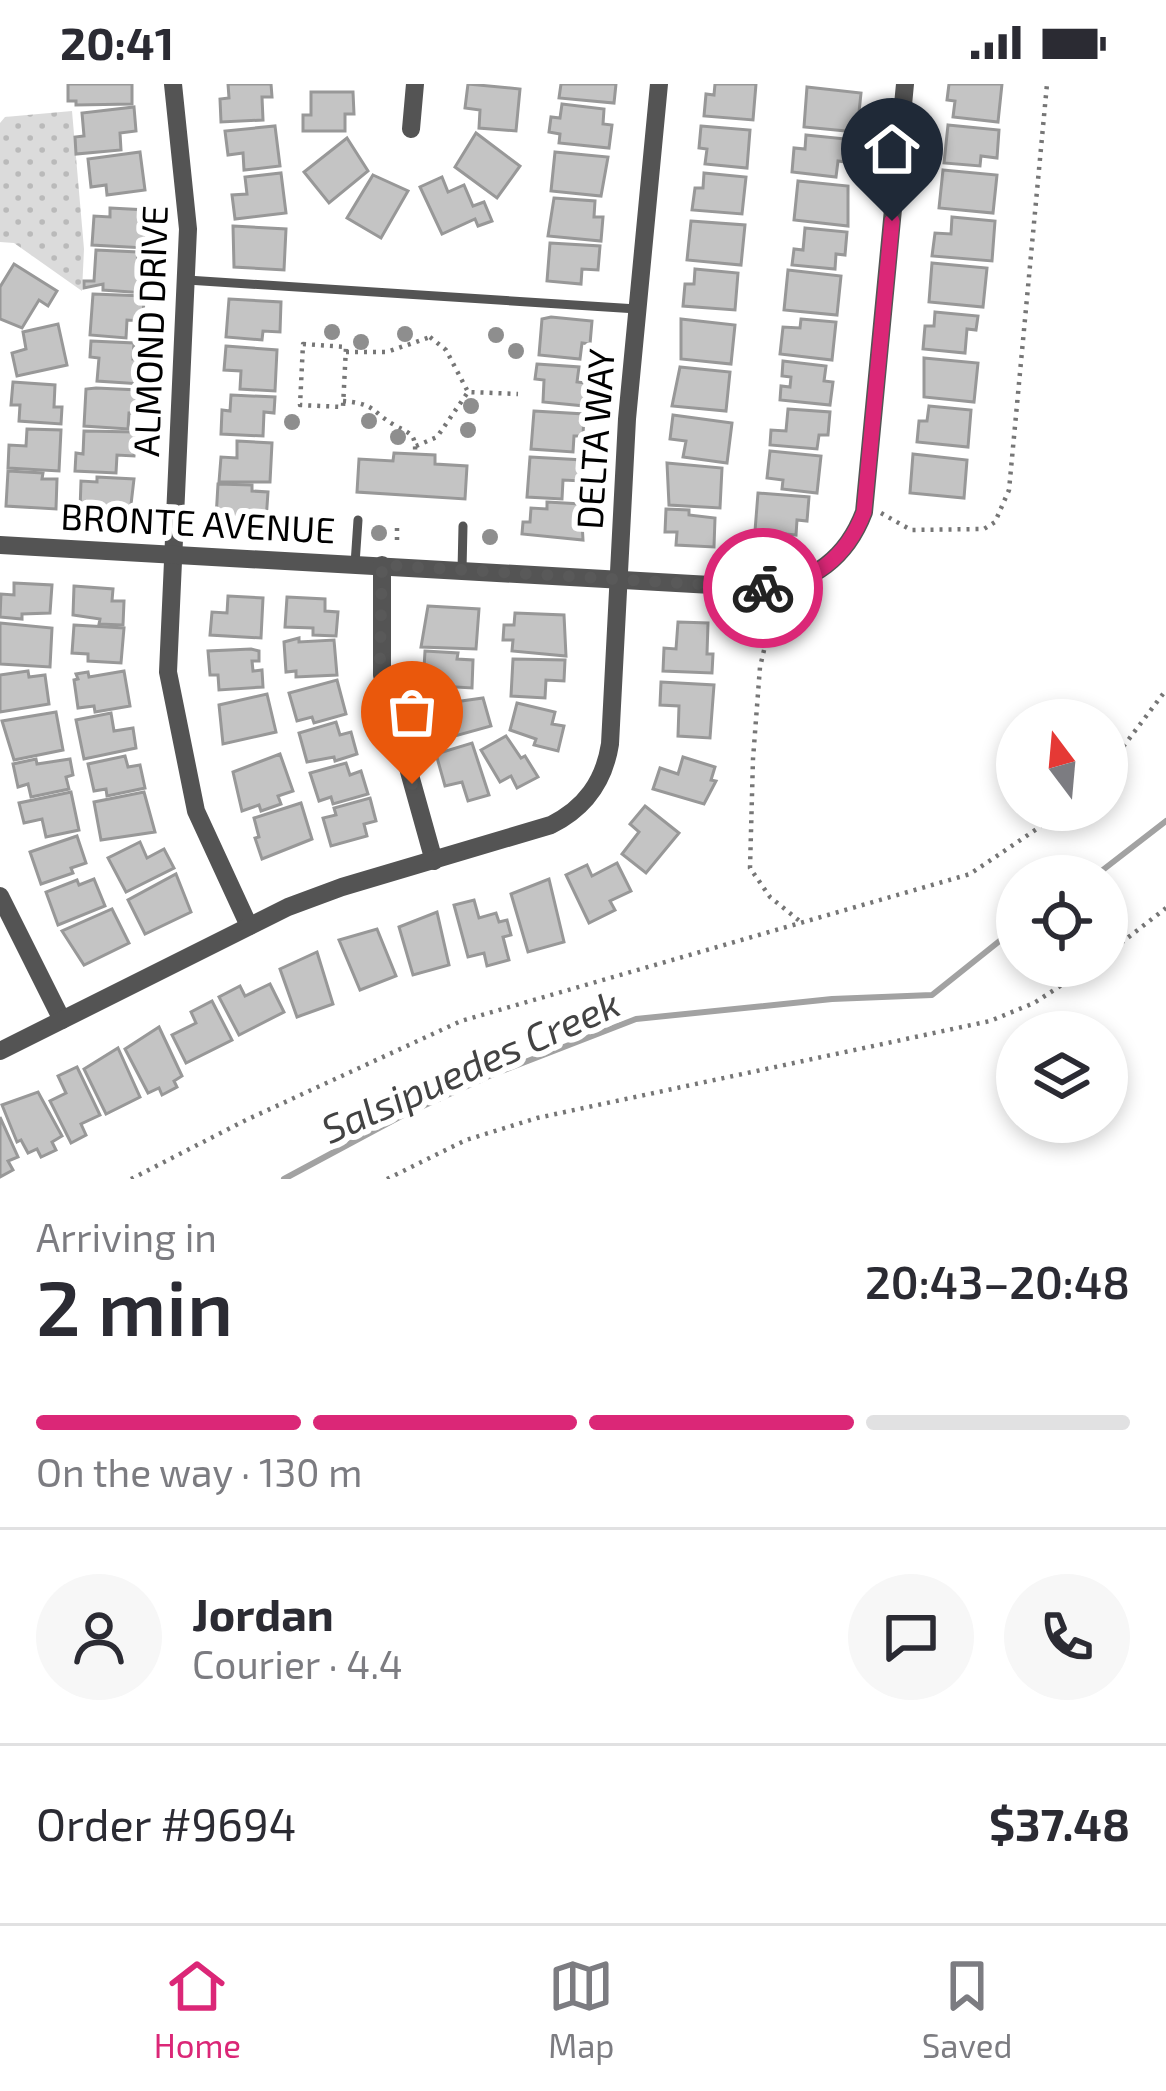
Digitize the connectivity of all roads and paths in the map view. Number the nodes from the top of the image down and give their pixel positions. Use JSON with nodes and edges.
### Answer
{"nodes":[{"id":1,"x":173,"y":84,"type":"edge"},
{"id":2,"x":415,"y":84,"type":"edge"},
{"id":3,"x":658,"y":84,"type":"edge"},
{"id":4,"x":905,"y":84,"type":"edge"},
{"id":5,"x":1047,"y":84,"type":"edge"},
{"id":6,"x":410,"y":129,"type":"dead end"},
{"id":7,"x":188,"y":280,"type":"junction"},
{"id":8,"x":637,"y":309,"type":"junction"},
{"id":9,"x":430,"y":325,"type":"dead end"},
{"id":10,"x":430,"y":337,"type":"junction"},
{"id":11,"x":346,"y":352,"type":"junction"},
{"id":12,"x":468,"y":392,"type":"junction"},
{"id":13,"x":518,"y":394,"type":"dead end"},
{"id":14,"x":343,"y":401,"type":"junction"},
{"id":15,"x":864,"y":512,"type":"junction"},
{"id":16,"x":358,"y":520,"type":"dead end"},
{"id":17,"x":397,"y":522,"type":"dead end"},
{"id":18,"x":464,"y":526,"type":"dead end"},
{"id":19,"x":397,"y":540,"type":"dead end"},
{"id":20,"x":0,"y":545,"type":"edge"},
{"id":21,"x":172,"y":554,"type":"junction"},
{"id":22,"x":356,"y":564,"type":"junction"},
{"id":23,"x":382,"y":565,"type":"junction"},
{"id":24,"x":462,"y":570,"type":"junction"},
{"id":25,"x":619,"y":580,"type":"junction"},
{"id":26,"x":765,"y":588,"type":"junction"},
{"id":27,"x":1166,"y":690,"type":"edge"},
{"id":28,"x":1128,"y":740,"type":"edge"},
{"id":29,"x":1034,"y":831,"type":"edge"},
{"id":30,"x":434,"y":861,"type":"junction"},
{"id":31,"x":0,"y":896,"type":"edge"},
{"id":32,"x":1166,"y":908,"type":"edge"},
{"id":33,"x":802,"y":923,"type":"junction"},
{"id":34,"x":249,"y":926,"type":"junction"},
{"id":35,"x":1128,"y":938,"type":"edge"},
{"id":36,"x":1062,"y":987,"type":"edge"},
{"id":37,"x":62,"y":1020,"type":"junction"},
{"id":38,"x":0,"y":1051,"type":"edge"},
{"id":39,"x":131,"y":1179,"type":"edge"},
{"id":40,"x":387,"y":1179,"type":"edge"}],
"edges":[{"from":1,"to":7,"type":"street","name":"ALMOND DRIVE"},
{"from":2,"to":6,"type":"street"},
{"from":3,"to":8,"type":"street","name":"DELTA WAY"},
{"from":4,"to":15,"type":"street","name":"BRONTE AVENUE"},
{"from":5,"to":15,"type":"path"},
{"from":7,"to":8,"type":"lane"},
{"from":7,"to":21,"type":"street","name":"ALMOND DRIVE"},
{"from":8,"to":25,"type":"street","name":"DELTA WAY"},
{"from":9,"to":10,"type":"path"},
{"from":10,"to":11,"type":"path"},
{"from":10,"to":12,"type":"path"},
{"from":11,"to":14,"type":"path"},
{"from":11,"to":14,"type":"path"},
{"from":12,"to":13,"type":"path"},
{"from":12,"to":14,"type":"path"},
{"from":15,"to":26,"type":"street","name":"BRONTE AVENUE"},
{"from":16,"to":22,"type":"lane"},
{"from":17,"to":19,"type":"path"},
{"from":18,"to":24,"type":"lane"},
{"from":20,"to":21,"type":"street","name":"BRONTE AVENUE"},
{"from":21,"to":22,"type":"street","name":"BRONTE AVENUE"},
{"from":21,"to":34,"type":"street","name":"ALMOND DRIVE"},
{"from":22,"to":23,"type":"street","name":"BRONTE AVENUE"},
{"from":23,"to":24,"type":"street","name":"BRONTE AVENUE"},
{"from":23,"to":30,"type":"street"},
{"from":24,"to":25,"type":"street","name":"BRONTE AVENUE"},
{"from":25,"to":26,"type":"street","name":"BRONTE AVENUE"},
{"from":25,"to":30,"type":"street","name":"DELTA WAY"},
{"from":26,"to":33,"type":"path"},
{"from":27,"to":28,"type":"path"},
{"from":29,"to":33,"type":"path"},
{"from":30,"to":34,"type":"street","name":"DELTA WAY"},
{"from":31,"to":37,"type":"street"},
{"from":32,"to":35,"type":"path"},
{"from":33,"to":39,"type":"path"},
{"from":34,"to":37,"type":"street","name":"DELTA WAY"},
{"from":36,"to":40,"type":"path"},
{"from":37,"to":38,"type":"street","name":"DELTA WAY"}]}
